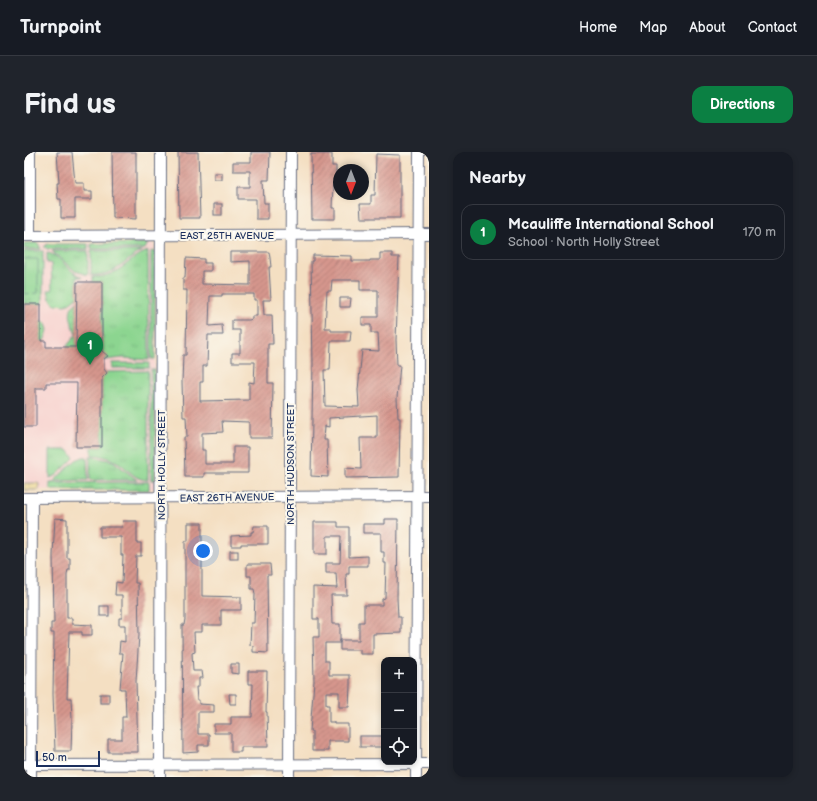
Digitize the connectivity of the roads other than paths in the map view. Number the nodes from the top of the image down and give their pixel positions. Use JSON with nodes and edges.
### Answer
{"nodes":[{"id":1,"x":30,"y":152,"type":"edge"},
{"id":2,"x":160,"y":152,"type":"edge"},
{"id":3,"x":291,"y":152,"type":"edge"},
{"id":4,"x":419,"y":152,"type":"edge"},
{"id":5,"x":424,"y":234,"type":"edge"},
{"id":6,"x":290,"y":235,"type":"junction"},
{"id":7,"x":27,"y":236,"type":"edge"},
{"id":8,"x":161,"y":236,"type":"junction"},
{"id":9,"x":290,"y":496,"type":"junction"},
{"id":10,"x":424,"y":496,"type":"edge"},
{"id":11,"x":161,"y":497,"type":"junction"},
{"id":12,"x":28,"y":498,"type":"edge"},
{"id":13,"x":417,"y":730,"type":"edge"},
{"id":14,"x":160,"y":764,"type":"junction"},
{"id":15,"x":289,"y":764,"type":"junction"},
{"id":16,"x":381,"y":764,"type":"edge"},
{"id":17,"x":417,"y":764,"type":"edge"},
{"id":18,"x":429,"y":764,"type":"edge"},
{"id":19,"x":28,"y":765,"type":"edge"},
{"id":20,"x":416,"y":765,"type":"edge"},
{"id":21,"x":31,"y":777,"type":"edge"},
{"id":22,"x":160,"y":777,"type":"edge"},
{"id":23,"x":289,"y":777,"type":"edge"},
{"id":24,"x":416,"y":777,"type":"edge"}],
"edges":[{"from":1,"to":7,"type":"street"},
{"from":2,"to":8,"type":"street","name":"NORTH HOLLY STREET"},
{"from":3,"to":6,"type":"street","name":"NORTH HUDSON STREET"},
{"from":4,"to":5,"type":"street"},
{"from":5,"to":6,"type":"street","name":"EAST 25TH AVENUE"},
{"from":5,"to":10,"type":"street"},
{"from":6,"to":8,"type":"street","name":"EAST 25TH AVENUE"},
{"from":6,"to":9,"type":"street","name":"NORTH HUDSON STREET"},
{"from":7,"to":8,"type":"street","name":"EAST 25TH AVENUE"},
{"from":8,"to":11,"type":"street","name":"NORTH HOLLY STREET"},
{"from":9,"to":10,"type":"street","name":"EAST 26TH AVENUE"},
{"from":9,"to":11,"type":"street","name":"EAST 26TH AVENUE"},
{"from":9,"to":15,"type":"street","name":"NORTH HUDSON STREET"},
{"from":10,"to":13,"type":"street"},
{"from":11,"to":12,"type":"street","name":"EAST 26TH AVENUE"},
{"from":11,"to":14,"type":"street","name":"NORTH HOLLY STREET"},
{"from":12,"to":19,"type":"street"},
{"from":14,"to":15,"type":"street"},
{"from":14,"to":19,"type":"street"},
{"from":14,"to":22,"type":"street","name":"NORTH HOLLY STREET"},
{"from":15,"to":16,"type":"street"},
{"from":15,"to":23,"type":"street","name":"NORTH HUDSON STREET"},
{"from":17,"to":18,"type":"street"},
{"from":19,"to":21,"type":"street"},
{"from":20,"to":24,"type":"street"}]}
